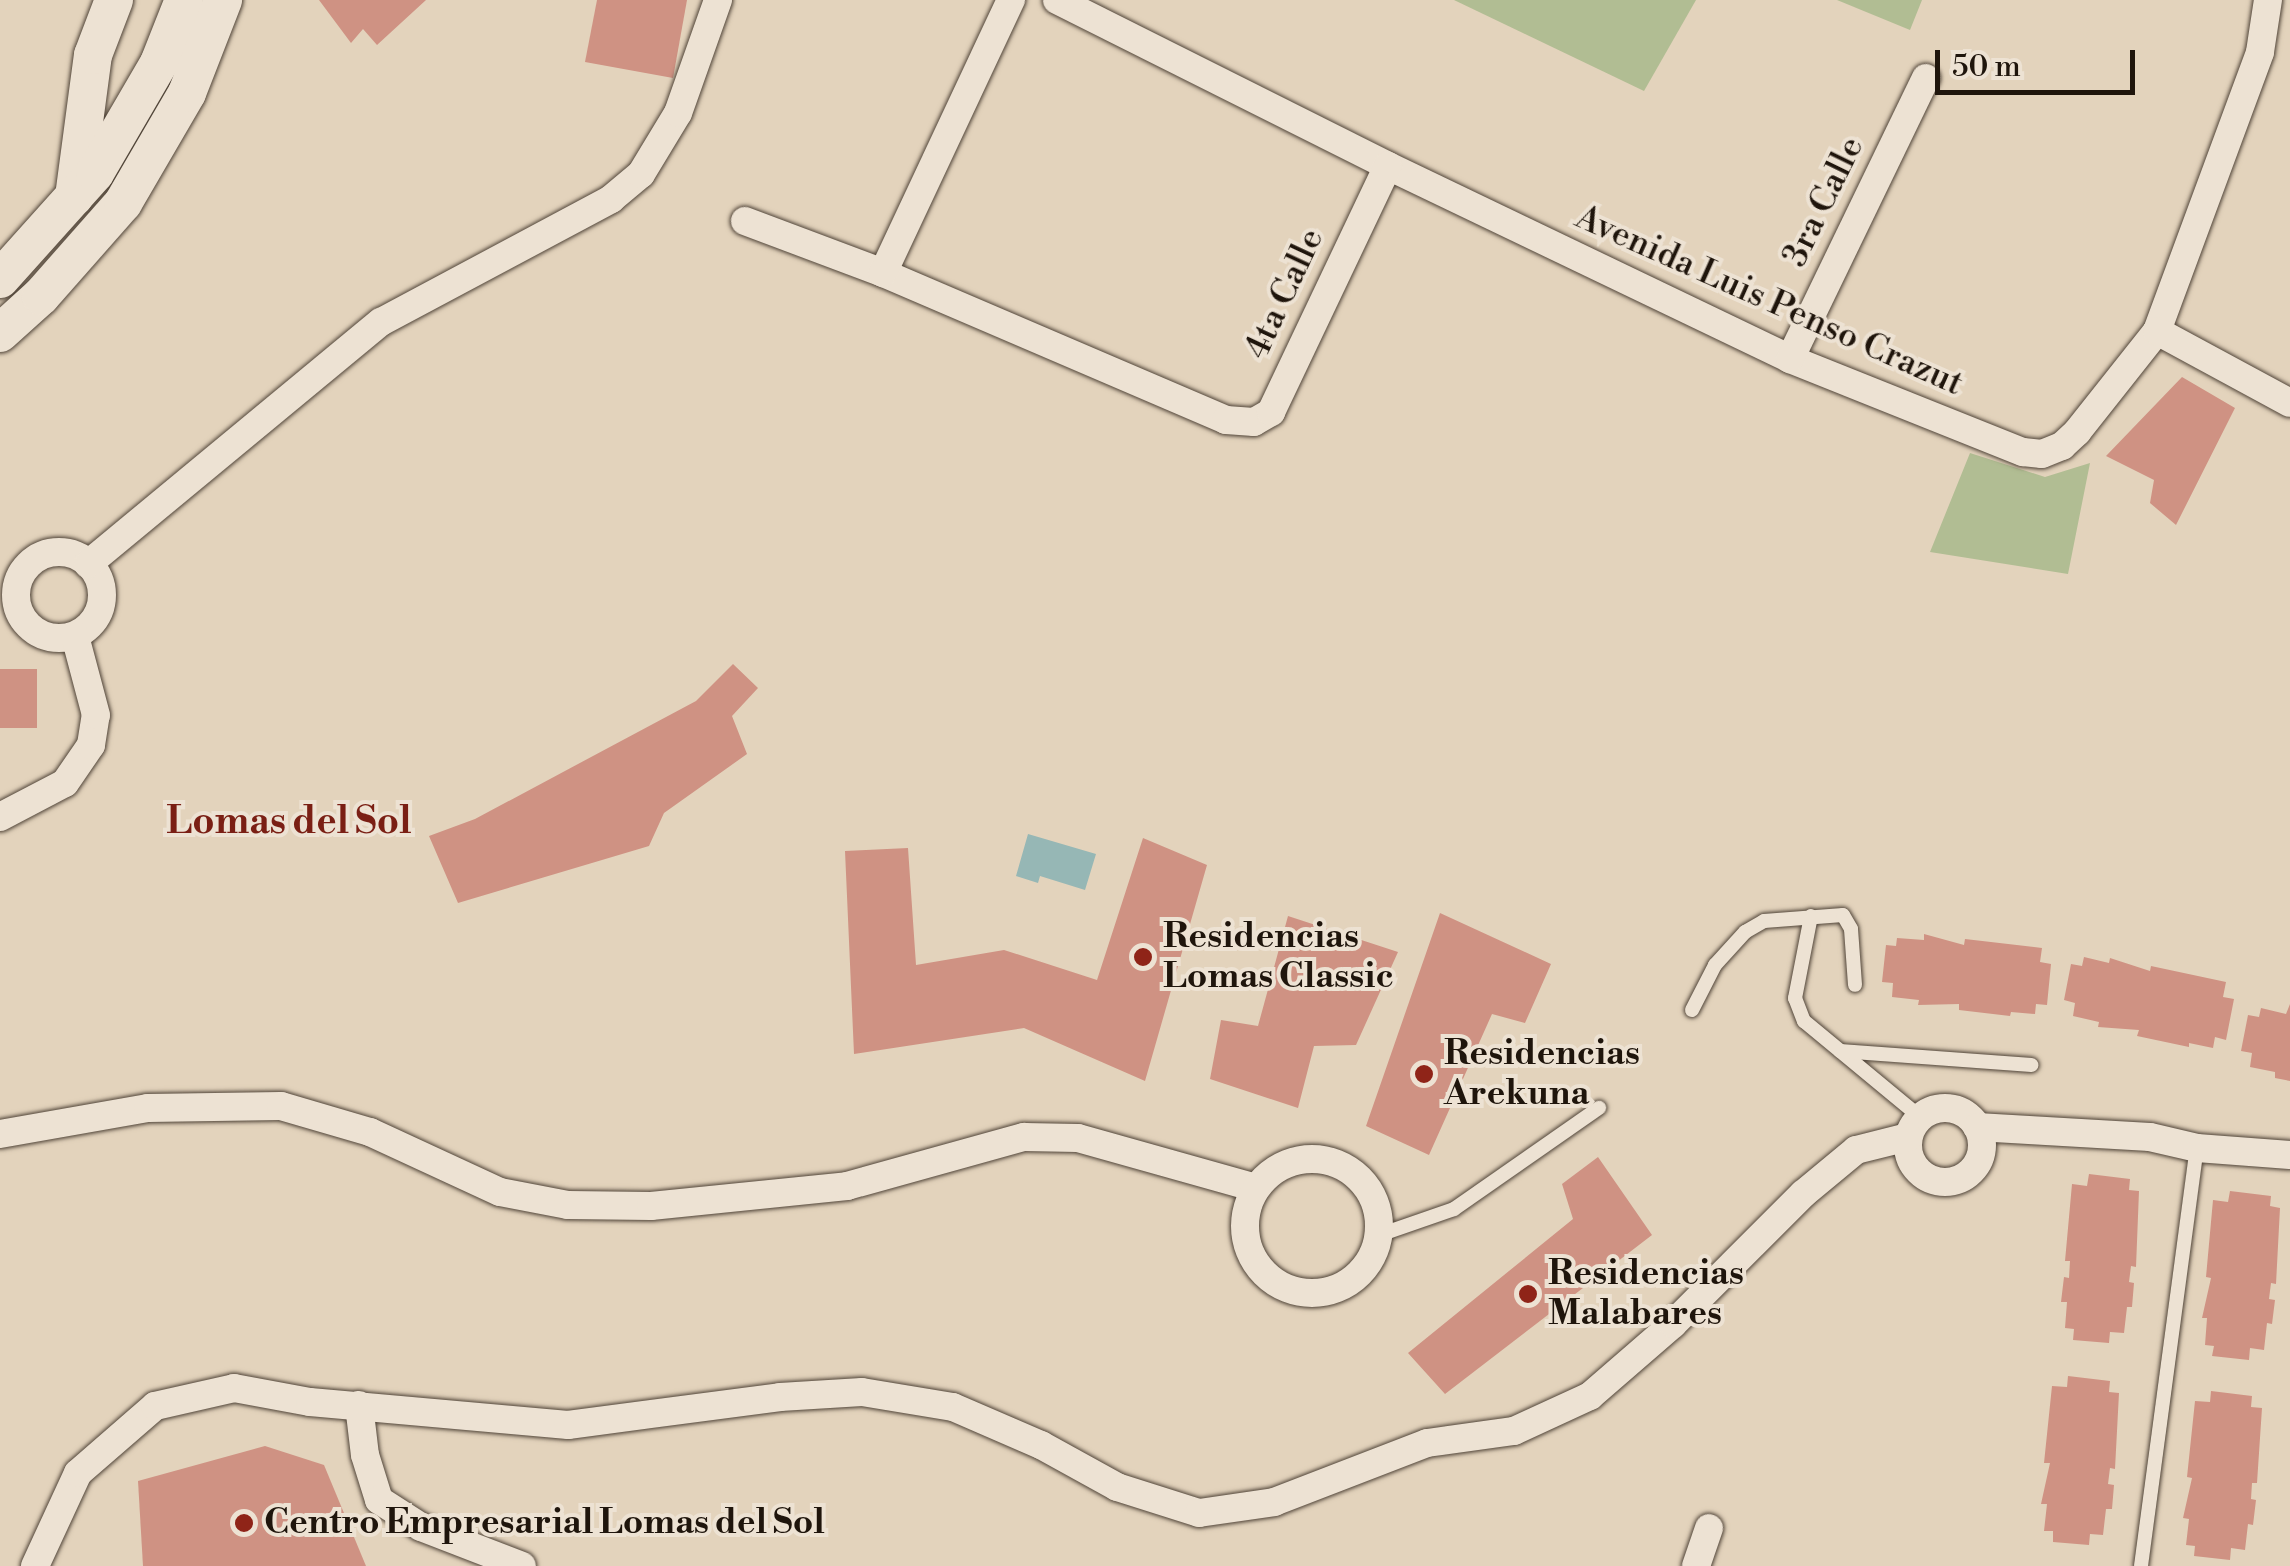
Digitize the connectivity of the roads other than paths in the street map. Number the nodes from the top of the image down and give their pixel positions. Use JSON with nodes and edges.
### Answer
{"nodes":[{"id":1,"x":114,"y":0,"type":"edge"},
{"id":2,"x":184,"y":0,"type":"edge"},
{"id":3,"x":223,"y":0,"type":"edge"},
{"id":4,"x":251,"y":0,"type":"edge"},
{"id":5,"x":718,"y":0,"type":"edge"},
{"id":6,"x":1010,"y":0,"type":"edge"},
{"id":7,"x":1056,"y":0,"type":"edge"},
{"id":8,"x":2268,"y":0,"type":"edge"},
{"id":9,"x":205,"y":52,"type":"junction"},
{"id":10,"x":1926,"y":78,"type":"dead end"},
{"id":11,"x":1388,"y":166,"type":"junction"},
{"id":12,"x":74,"y":199,"type":"junction"},
{"id":13,"x":745,"y":221,"type":"dead end"},
{"id":14,"x":882,"y":273,"type":"junction"},
{"id":15,"x":0,"y":279,"type":"edge"},
{"id":16,"x":2157,"y":331,"type":"junction"},
{"id":17,"x":0,"y":333,"type":"edge"},
{"id":18,"x":1790,"y":360,"type":"junction"},
{"id":19,"x":2290,"y":403,"type":"edge"},
{"id":20,"x":88,"y":564,"type":"junction"},
{"id":21,"x":8,"y":595,"type":"edge"},
{"id":22,"x":75,"y":636,"type":"junction"},
{"id":23,"x":0,"y":817,"type":"edge"},
{"id":24,"x":1811,"y":916,"type":"junction"},
{"id":25,"x":1855,"y":985,"type":"dead end"},
{"id":26,"x":1692,"y":1010,"type":"dead end"},
{"id":27,"x":1840,"y":1050,"type":"junction"},
{"id":28,"x":2030,"y":1065,"type":"dead end"},
{"id":29,"x":1599,"y":1108,"type":"dead end"},
{"id":30,"x":1914,"y":1127,"type":"junction"},
{"id":31,"x":1977,"y":1127,"type":"junction"},
{"id":32,"x":0,"y":1134,"type":"edge"},
{"id":33,"x":2196,"y":1148,"type":"junction"},
{"id":34,"x":2290,"y":1155,"type":"edge"},
{"id":35,"x":1256,"y":1188,"type":"junction"},
{"id":36,"x":1379,"y":1235,"type":"junction"},
{"id":37,"x":359,"y":1405,"type":"junction"},
{"id":38,"x":1709,"y":1528,"type":"dead end"},
{"id":39,"x":35,"y":1566,"type":"edge"},
{"id":40,"x":522,"y":1566,"type":"edge"},
{"id":41,"x":1696,"y":1566,"type":"edge"},
{"id":42,"x":2141,"y":1566,"type":"edge"}],
"edges":[{"from":1,"to":12,"type":"main road"},
{"from":2,"to":12,"type":"main road"},
{"from":3,"to":9,"type":"main road"},
{"from":4,"to":9,"type":"main road"},
{"from":5,"to":20,"type":"street"},
{"from":6,"to":14,"type":"street"},
{"from":7,"to":11,"type":"street","name":"Avenida Luis Penso Crazut"},
{"from":8,"to":16,"type":"street","name":"Avenida Luis Penso Crazut"},
{"from":9,"to":17,"type":"main road"},
{"from":10,"to":18,"type":"street","name":"3ra Calle"},
{"from":11,"to":14,"type":"street","name":"4ta Calle"},
{"from":11,"to":18,"type":"street","name":"Avenida Luis Penso Crazut"},
{"from":12,"to":15,"type":"main road"},
{"from":13,"to":14,"type":"street"},
{"from":16,"to":18,"type":"street","name":"Avenida Luis Penso Crazut"},
{"from":16,"to":19,"type":"street"},
{"from":20,"to":21,"type":"street"},
{"from":20,"to":22,"type":"street"},
{"from":21,"to":22,"type":"street"},
{"from":22,"to":23,"type":"street"},
{"from":24,"to":25,"type":"lane"},
{"from":24,"to":26,"type":"lane"},
{"from":24,"to":27,"type":"lane"},
{"from":27,"to":28,"type":"lane"},
{"from":27,"to":30,"type":"lane"},
{"from":29,"to":36,"type":"lane"},
{"from":30,"to":31,"type":"street"},
{"from":30,"to":31,"type":"street"},
{"from":30,"to":37,"type":"street"},
{"from":31,"to":33,"type":"street"},
{"from":32,"to":35,"type":"street"},
{"from":33,"to":34,"type":"street"},
{"from":33,"to":42,"type":"lane"},
{"from":35,"to":36,"type":"street"},
{"from":35,"to":36,"type":"street"},
{"from":37,"to":39,"type":"street"},
{"from":37,"to":40,"type":"street"},
{"from":38,"to":41,"type":"street"}]}
